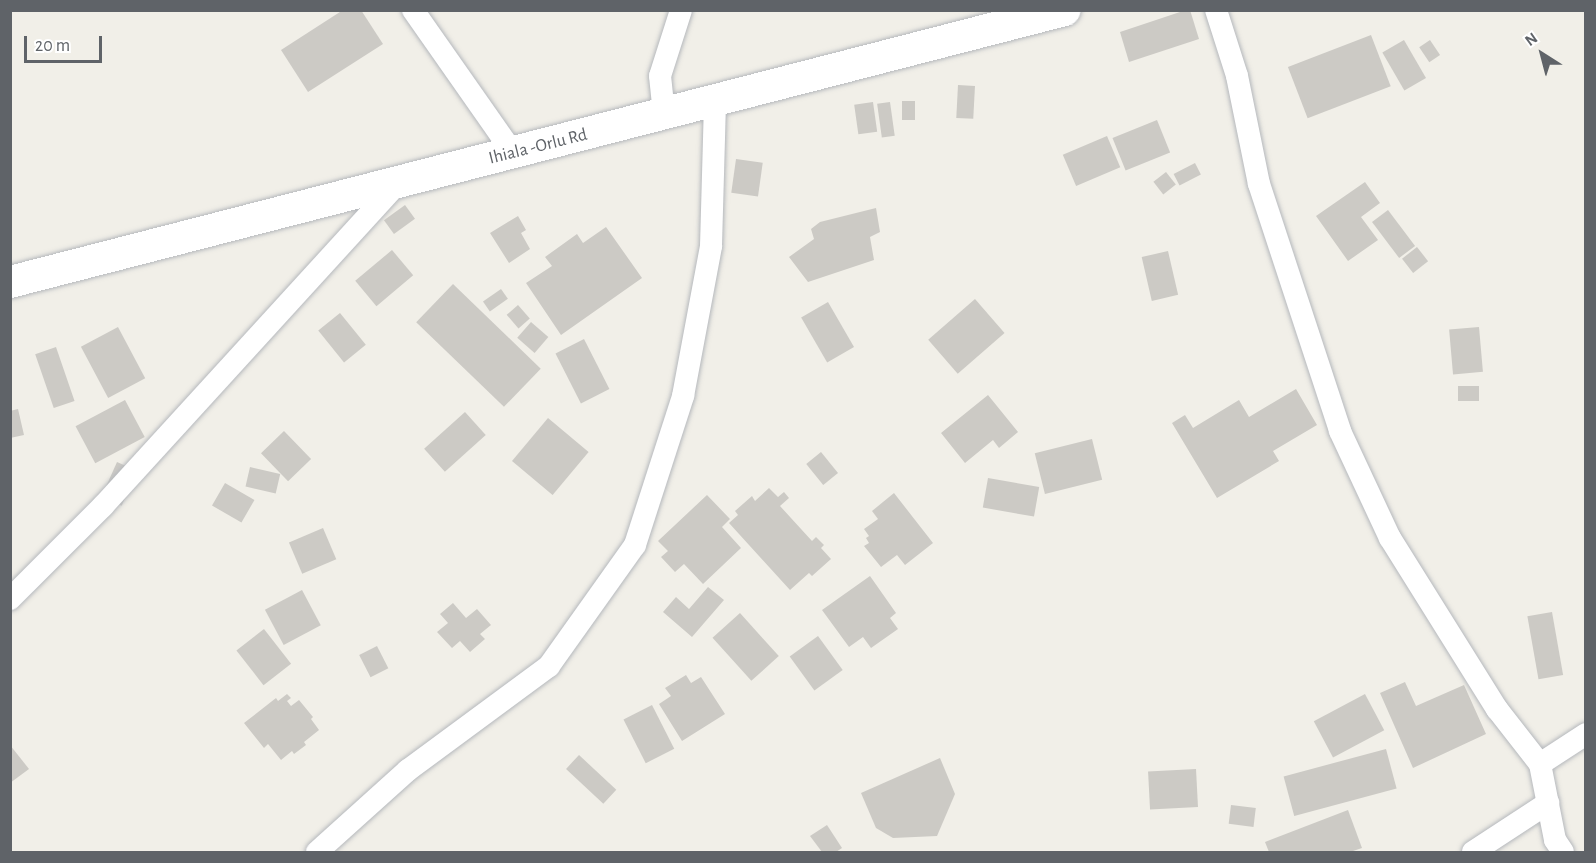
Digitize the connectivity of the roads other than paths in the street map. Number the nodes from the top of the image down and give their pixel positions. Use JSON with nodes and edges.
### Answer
{"nodes":[{"id":1,"x":413,"y":10,"type":"edge"},
{"id":2,"x":681,"y":10,"type":"edge"},
{"id":3,"x":1065,"y":10,"type":"edge"},
{"id":4,"x":1216,"y":10,"type":"edge"},
{"id":5,"x":715,"y":101,"type":"junction"},
{"id":6,"x":664,"y":114,"type":"junction"},
{"id":7,"x":513,"y":153,"type":"junction"},
{"id":8,"x":398,"y":183,"type":"junction"},
{"id":9,"x":10,"y":282,"type":"edge"},
{"id":10,"x":10,"y":600,"type":"edge"},
{"id":11,"x":1586,"y":734,"type":"edge"},
{"id":12,"x":1540,"y":764,"type":"junction"},
{"id":13,"x":1548,"y":803,"type":"junction"},
{"id":14,"x":317,"y":852,"type":"edge"},
{"id":15,"x":1473,"y":852,"type":"edge"},
{"id":16,"x":1563,"y":852,"type":"edge"}],
"edges":[{"from":1,"to":7,"type":"street"},
{"from":2,"to":6,"type":"street"},
{"from":3,"to":5,"type":"main road","name":"Ihiala -Orlu Rd"},
{"from":4,"to":12,"type":"street"},
{"from":5,"to":6,"type":"main road","name":"Ihiala -Orlu Rd"},
{"from":5,"to":14,"type":"street"},
{"from":6,"to":7,"type":"main road","name":"Ihiala -Orlu Rd"},
{"from":7,"to":8,"type":"main road","name":"Ihiala -Orlu Rd"},
{"from":8,"to":9,"type":"main road","name":"Ihiala -Orlu Rd"},
{"from":8,"to":10,"type":"street"},
{"from":11,"to":12,"type":"street"},
{"from":12,"to":13,"type":"street"},
{"from":13,"to":15,"type":"street"},
{"from":13,"to":16,"type":"street"}]}
